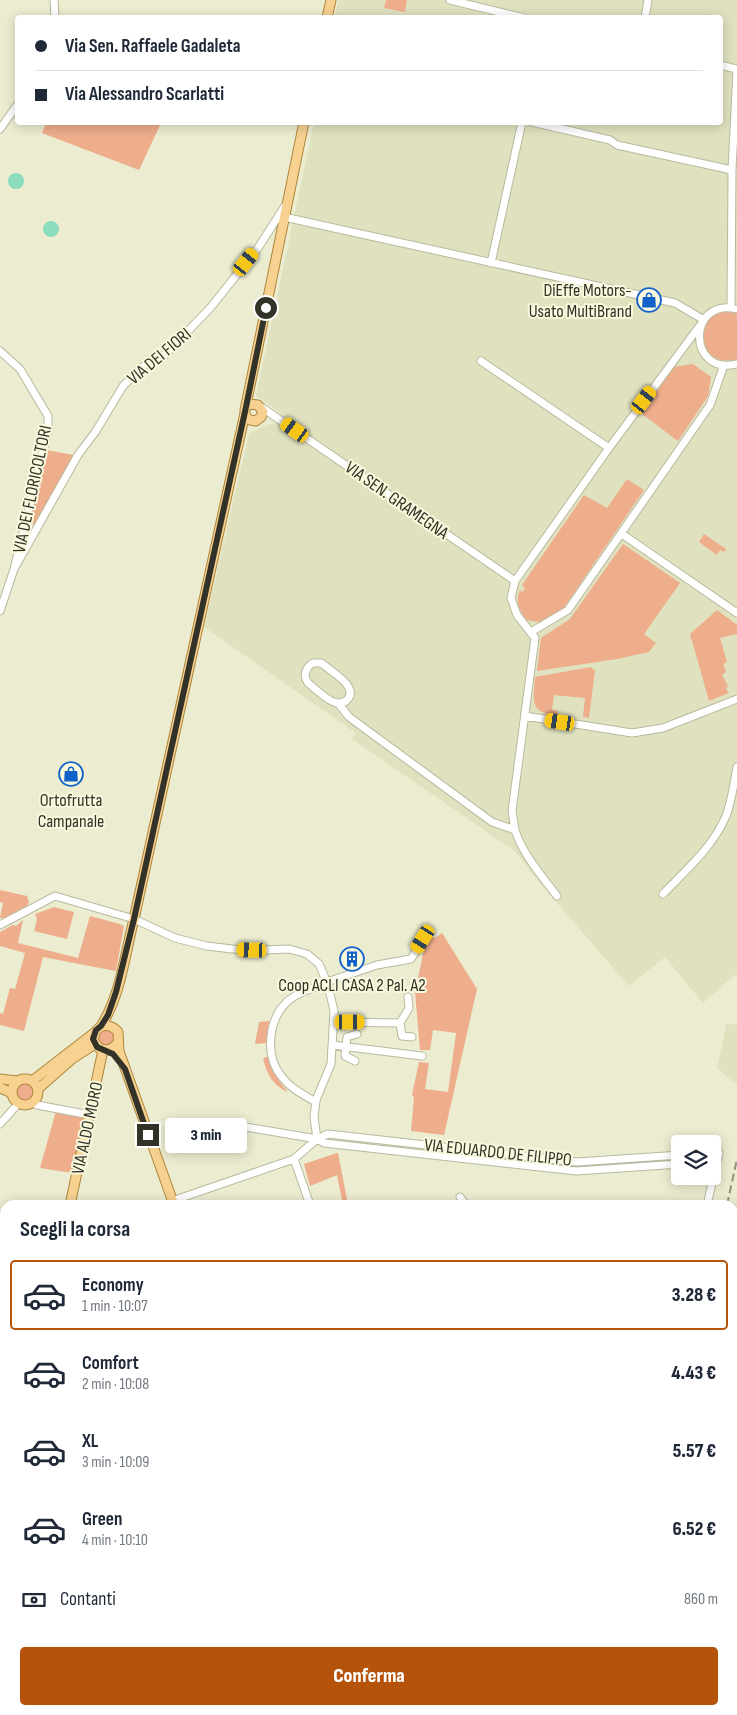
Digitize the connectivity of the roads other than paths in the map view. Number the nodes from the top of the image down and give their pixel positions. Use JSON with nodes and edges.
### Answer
{"nodes":[{"id":1,"x":54,"y":0,"type":"edge"},
{"id":2,"x":331,"y":0,"type":"edge"},
{"id":3,"x":450,"y":0,"type":"edge"},
{"id":4,"x":648,"y":0,"type":"edge"},
{"id":5,"x":55,"y":15,"type":"edge"},
{"id":6,"x":328,"y":15,"type":"edge"},
{"id":7,"x":512,"y":15,"type":"edge"},
{"id":8,"x":645,"y":15,"type":"edge"},
{"id":9,"x":723,"y":66,"type":"edge"},
{"id":10,"x":737,"y":69,"type":"edge"},
{"id":11,"x":15,"y":108,"type":"edge"},
{"id":12,"x":303,"y":125,"type":"edge"},
{"id":13,"x":521,"y":125,"type":"edge"},
{"id":14,"x":545,"y":125,"type":"edge"},
{"id":15,"x":0,"y":129,"type":"edge"},
{"id":16,"x":732,"y":170,"type":"junction"},
{"id":17,"x":287,"y":204,"type":"junction"},
{"id":18,"x":284,"y":217,"type":"junction"},
{"id":19,"x":491,"y":263,"type":"junction"},
{"id":20,"x":734,"y":308,"type":"edge"},
{"id":21,"x":704,"y":320,"type":"junction"},
{"id":22,"x":0,"y":351,"type":"edge"},
{"id":23,"x":481,"y":361,"type":"dead end"},
{"id":24,"x":737,"y":364,"type":"edge"},
{"id":25,"x":724,"y":365,"type":"junction"},
{"id":26,"x":250,"y":384,"type":"junction"},
{"id":27,"x":258,"y":405,"type":"junction"},
{"id":28,"x":245,"y":410,"type":"junction"},
{"id":29,"x":279,"y":419,"type":"junction"},
{"id":30,"x":256,"y":420,"type":"junction"},
{"id":31,"x":239,"y":436,"type":"junction"},
{"id":32,"x":609,"y":448,"type":"junction"},
{"id":33,"x":622,"y":534,"type":"junction"},
{"id":34,"x":14,"y":569,"type":"junction"},
{"id":35,"x":515,"y":581,"type":"junction"},
{"id":36,"x":0,"y":611,"type":"edge"},
{"id":37,"x":737,"y":614,"type":"edge"},
{"id":38,"x":531,"y":632,"type":"junction"},
{"id":39,"x":737,"y":700,"type":"edge"},
{"id":40,"x":338,"y":703,"type":"junction"},
{"id":41,"x":525,"y":716,"type":"junction"},
{"id":42,"x":737,"y":766,"type":"edge"},
{"id":43,"x":516,"y":830,"type":"junction"},
{"id":44,"x":663,"y":894,"type":"dead end"},
{"id":45,"x":557,"y":896,"type":"dead end"},
{"id":46,"x":134,"y":919,"type":"junction"},
{"id":47,"x":0,"y":925,"type":"edge"},
{"id":48,"x":423,"y":939,"type":"dead end"},
{"id":49,"x":328,"y":983,"type":"junction"},
{"id":50,"x":116,"y":992,"type":"junction"},
{"id":51,"x":408,"y":996,"type":"dead end"},
{"id":52,"x":334,"y":1022,"type":"junction"},
{"id":53,"x":400,"y":1023,"type":"junction"},
{"id":54,"x":101,"y":1026,"type":"junction"},
{"id":55,"x":115,"y":1029,"type":"junction"},
{"id":56,"x":94,"y":1033,"type":"junction"},
{"id":57,"x":357,"y":1034,"type":"dead end"},
{"id":58,"x":412,"y":1037,"type":"dead end"},
{"id":59,"x":95,"y":1044,"type":"junction"},
{"id":60,"x":118,"y":1044,"type":"junction"},
{"id":61,"x":332,"y":1045,"type":"junction"},
{"id":62,"x":346,"y":1047,"type":"junction"},
{"id":63,"x":105,"y":1051,"type":"junction"},
{"id":64,"x":422,"y":1056,"type":"dead end"},
{"id":65,"x":355,"y":1061,"type":"dead end"},
{"id":66,"x":125,"y":1069,"type":"junction"},
{"id":67,"x":0,"y":1079,"type":"edge"},
{"id":68,"x":32,"y":1080,"type":"junction"},
{"id":69,"x":17,"y":1082,"type":"junction"},
{"id":70,"x":0,"y":1088,"type":"edge"},
{"id":71,"x":38,"y":1090,"type":"junction"},
{"id":72,"x":12,"y":1093,"type":"junction"},
{"id":73,"x":316,"y":1102,"type":"junction"},
{"id":74,"x":33,"y":1103,"type":"junction"},
{"id":75,"x":18,"y":1104,"type":"junction"},
{"id":76,"x":90,"y":1115,"type":"junction"},
{"id":77,"x":0,"y":1124,"type":"edge"},
{"id":78,"x":240,"y":1126,"type":"dead end"},
{"id":79,"x":317,"y":1139,"type":"junction"},
{"id":80,"x":671,"y":1156,"type":"edge"},
{"id":81,"x":294,"y":1159,"type":"junction"},
{"id":82,"x":671,"y":1165,"type":"edge"},
{"id":83,"x":711,"y":1185,"type":"edge"},
{"id":84,"x":460,"y":1197,"type":"dead end"},
{"id":85,"x":71,"y":1200,"type":"edge"},
{"id":86,"x":172,"y":1200,"type":"edge"},
{"id":87,"x":181,"y":1200,"type":"edge"},
{"id":88,"x":308,"y":1200,"type":"edge"},
{"id":89,"x":462,"y":1200,"type":"edge"},
{"id":90,"x":708,"y":1200,"type":"edge"}],
"edges":[{"from":1,"to":5,"type":"street"},
{"from":2,"to":6,"type":"main road"},
{"from":3,"to":7,"type":"street"},
{"from":4,"to":8,"type":"street"},
{"from":9,"to":10,"type":"street"},
{"from":10,"to":16,"type":"street"},
{"from":11,"to":15,"type":"street"},
{"from":12,"to":17,"type":"main road"},
{"from":13,"to":19,"type":"street"},
{"from":14,"to":16,"type":"street"},
{"from":16,"to":20,"type":"street"},
{"from":17,"to":18,"type":"main road"},
{"from":17,"to":34,"type":"street","name":"VIA DEI FIORI"},
{"from":18,"to":19,"type":"street"},
{"from":18,"to":26,"type":"main road"},
{"from":19,"to":21,"type":"street"},
{"from":20,"to":21,"type":"street"},
{"from":21,"to":25,"type":"street"},
{"from":21,"to":32,"type":"street"},
{"from":22,"to":34,"type":"street","name":"VIA DEI FLORICOLTORI"},
{"from":23,"to":32,"type":"street"},
{"from":24,"to":25,"type":"street"},
{"from":25,"to":33,"type":"street"},
{"from":26,"to":27,"type":"main road"},
{"from":26,"to":28,"type":"main road"},
{"from":27,"to":28,"type":"main road"},
{"from":27,"to":29,"type":"street","name":"VIA SEN. GRAMEGNA"},
{"from":27,"to":30,"type":"main road"},
{"from":28,"to":30,"type":"main road"},
{"from":28,"to":31,"type":"main road"},
{"from":29,"to":30,"type":"street"},
{"from":29,"to":35,"type":"street","name":"VIA SEN. GRAMEGNA"},
{"from":30,"to":31,"type":"main road"},
{"from":31,"to":46,"type":"main road"},
{"from":32,"to":35,"type":"street"},
{"from":33,"to":37,"type":"street"},
{"from":33,"to":38,"type":"street"},
{"from":34,"to":36,"type":"street","name":"VIA DEI FLORICOLTORI"},
{"from":35,"to":38,"type":"street"},
{"from":38,"to":41,"type":"street"},
{"from":39,"to":41,"type":"street"},
{"from":40,"to":40,"type":"street"},
{"from":40,"to":43,"type":"street"},
{"from":41,"to":43,"type":"street"},
{"from":42,"to":44,"type":"street"},
{"from":43,"to":45,"type":"street"},
{"from":46,"to":47,"type":"street"},
{"from":46,"to":49,"type":"street"},
{"from":46,"to":50,"type":"main road"},
{"from":48,"to":49,"type":"street"},
{"from":49,"to":52,"type":"street"},
{"from":49,"to":73,"type":"street"},
{"from":50,"to":54,"type":"main road"},
{"from":50,"to":55,"type":"main road"},
{"from":51,"to":53,"type":"street"},
{"from":52,"to":53,"type":"street"},
{"from":52,"to":61,"type":"street"},
{"from":53,"to":58,"type":"street"},
{"from":54,"to":55,"type":"main road"},
{"from":54,"to":56,"type":"main road"},
{"from":55,"to":60,"type":"main road"},
{"from":56,"to":59,"type":"main road"},
{"from":56,"to":68,"type":"main road"},
{"from":57,"to":62,"type":"street"},
{"from":59,"to":63,"type":"main road"},
{"from":59,"to":71,"type":"main road"},
{"from":60,"to":63,"type":"main road"},
{"from":60,"to":66,"type":"main road"},
{"from":61,"to":62,"type":"street"},
{"from":61,"to":73,"type":"street"},
{"from":62,"to":64,"type":"street"},
{"from":62,"to":65,"type":"street"},
{"from":63,"to":66,"type":"main road"},
{"from":63,"to":76,"type":"main road","name":"VIA ALDO MORO"},
{"from":66,"to":86,"type":"main road"},
{"from":67,"to":69,"type":"main road"},
{"from":68,"to":69,"type":"main road"},
{"from":68,"to":71,"type":"main road"},
{"from":69,"to":72,"type":"main road"},
{"from":70,"to":72,"type":"main road"},
{"from":71,"to":74,"type":"main road"},
{"from":72,"to":75,"type":"main road"},
{"from":73,"to":79,"type":"street"},
{"from":74,"to":75,"type":"main road"},
{"from":74,"to":76,"type":"street"},
{"from":75,"to":77,"type":"street"},
{"from":76,"to":85,"type":"main road","name":"VIA ALDO MORO"},
{"from":78,"to":79,"type":"street"},
{"from":79,"to":80,"type":"street","name":"VIA EDUARDO DE FILIPPO"},
{"from":79,"to":81,"type":"street"},
{"from":79,"to":82,"type":"street","name":"VIA EDUARDO DE FILIPPO"},
{"from":81,"to":87,"type":"street"},
{"from":81,"to":88,"type":"street"},
{"from":83,"to":90,"type":"street"},
{"from":84,"to":89,"type":"street"}]}
